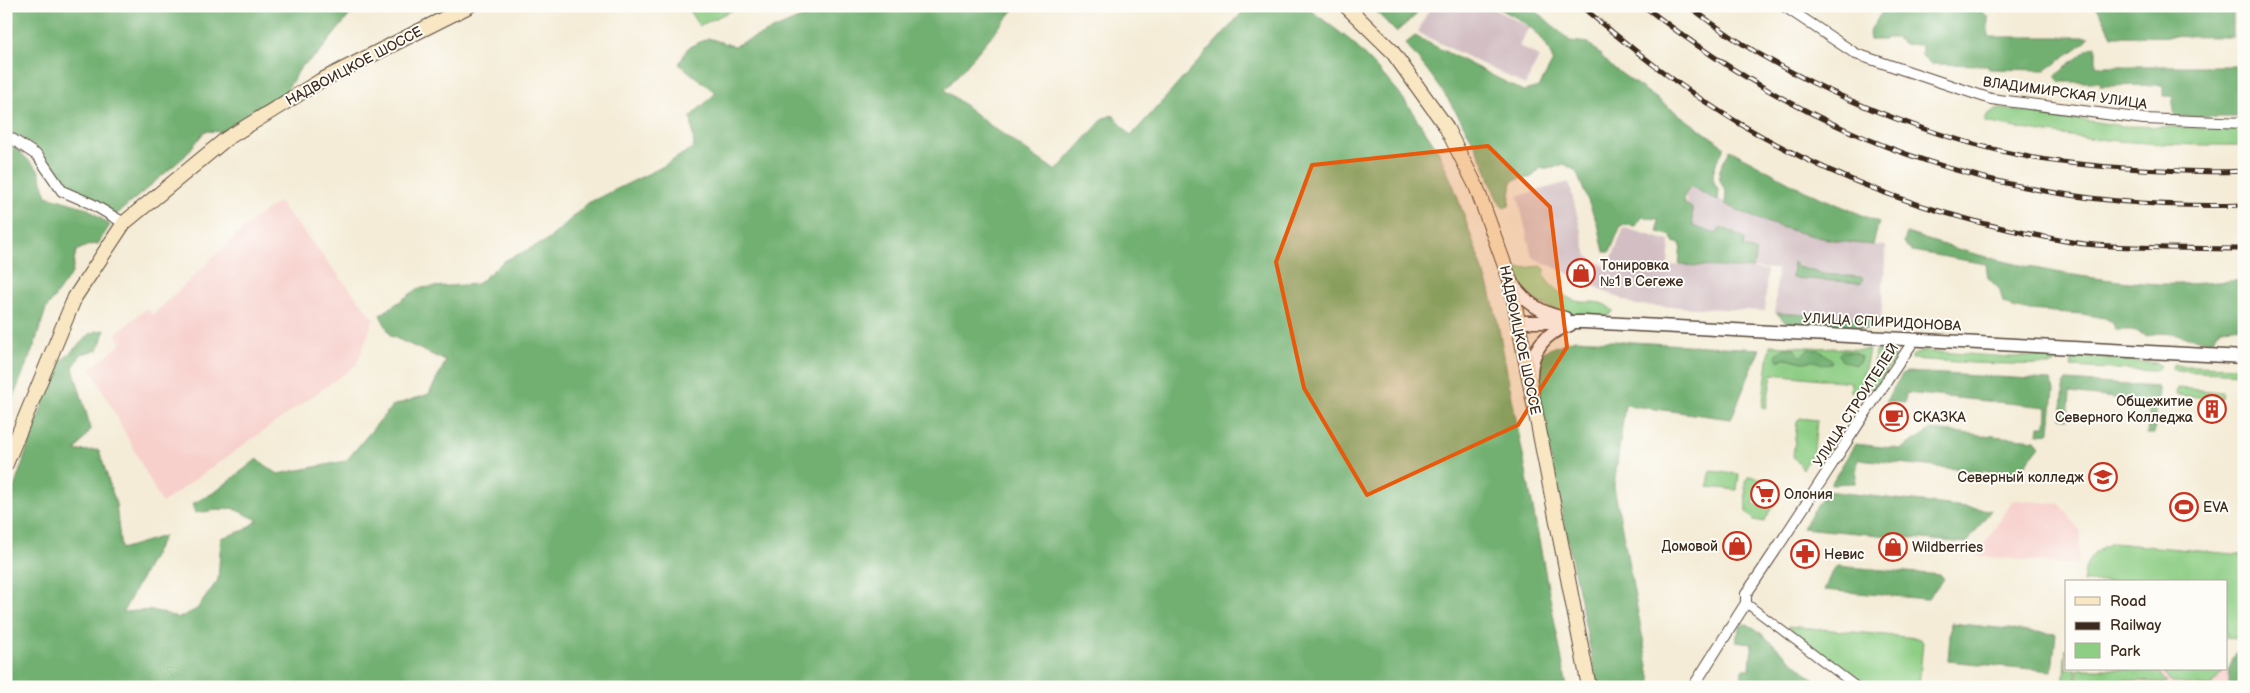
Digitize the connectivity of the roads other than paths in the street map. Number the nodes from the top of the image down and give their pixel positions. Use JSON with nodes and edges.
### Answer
{"nodes":[{"id":1,"x":1346,"y":6,"type":"edge"},
{"id":2,"x":1784,"y":6,"type":"edge"},
{"id":3,"x":464,"y":7,"type":"edge"},
{"id":4,"x":2244,"y":123,"type":"edge"},
{"id":5,"x":6,"y":135,"type":"edge"},
{"id":6,"x":124,"y":224,"type":"junction"},
{"id":7,"x":1510,"y":280,"type":"junction"},
{"id":8,"x":1518,"y":322,"type":"junction"},
{"id":9,"x":1584,"y":322,"type":"junction"},
{"id":10,"x":1915,"y":339,"type":"junction"},
{"id":11,"x":2244,"y":357,"type":"edge"},
{"id":12,"x":1532,"y":394,"type":"junction"},
{"id":13,"x":6,"y":464,"type":"edge"},
{"id":14,"x":1746,"y":603,"type":"junction"},
{"id":15,"x":1589,"y":687,"type":"edge"},
{"id":16,"x":1693,"y":687,"type":"edge"},
{"id":17,"x":1857,"y":687,"type":"edge"}],
"edges":[{"from":1,"to":7,"type":"main road","name":"НАДВОИЦКОЕ ШОССЕ"},
{"from":2,"to":4,"type":"street","name":"ВЛАДИМИРСКАЯ УЛИЦА"},
{"from":3,"to":6,"type":"main road","name":"НАДВОИЦКОЕ ШОССЕ"},
{"from":5,"to":6,"type":"street"},
{"from":6,"to":13,"type":"main road","name":"НАДВОИЦКОЕ ШОССЕ"},
{"from":7,"to":8,"type":"main road","name":"НАДВОИЦКОЕ ШОССЕ"},
{"from":7,"to":9,"type":"street"},
{"from":8,"to":9,"type":"street","name":"УЛИЦА СПИРИДОНОВА"},
{"from":8,"to":12,"type":"main road","name":"НАДВОИЦКОЕ ШОССЕ"},
{"from":9,"to":10,"type":"street","name":"УЛИЦА СПИРИДОНОВА"},
{"from":9,"to":12,"type":"street"},
{"from":10,"to":11,"type":"street","name":"УЛИЦА СПИРИДОНОВА"},
{"from":10,"to":14,"type":"street","name":"УЛИЦА СТРОИТЕЛЕЙ"},
{"from":12,"to":15,"type":"main road","name":"НАДВОИЦКОЕ ШОССЕ"},
{"from":14,"to":16,"type":"street","name":"УЛИЦА СТРОИТЕЛЕЙ"},
{"from":14,"to":17,"type":"street"}]}
